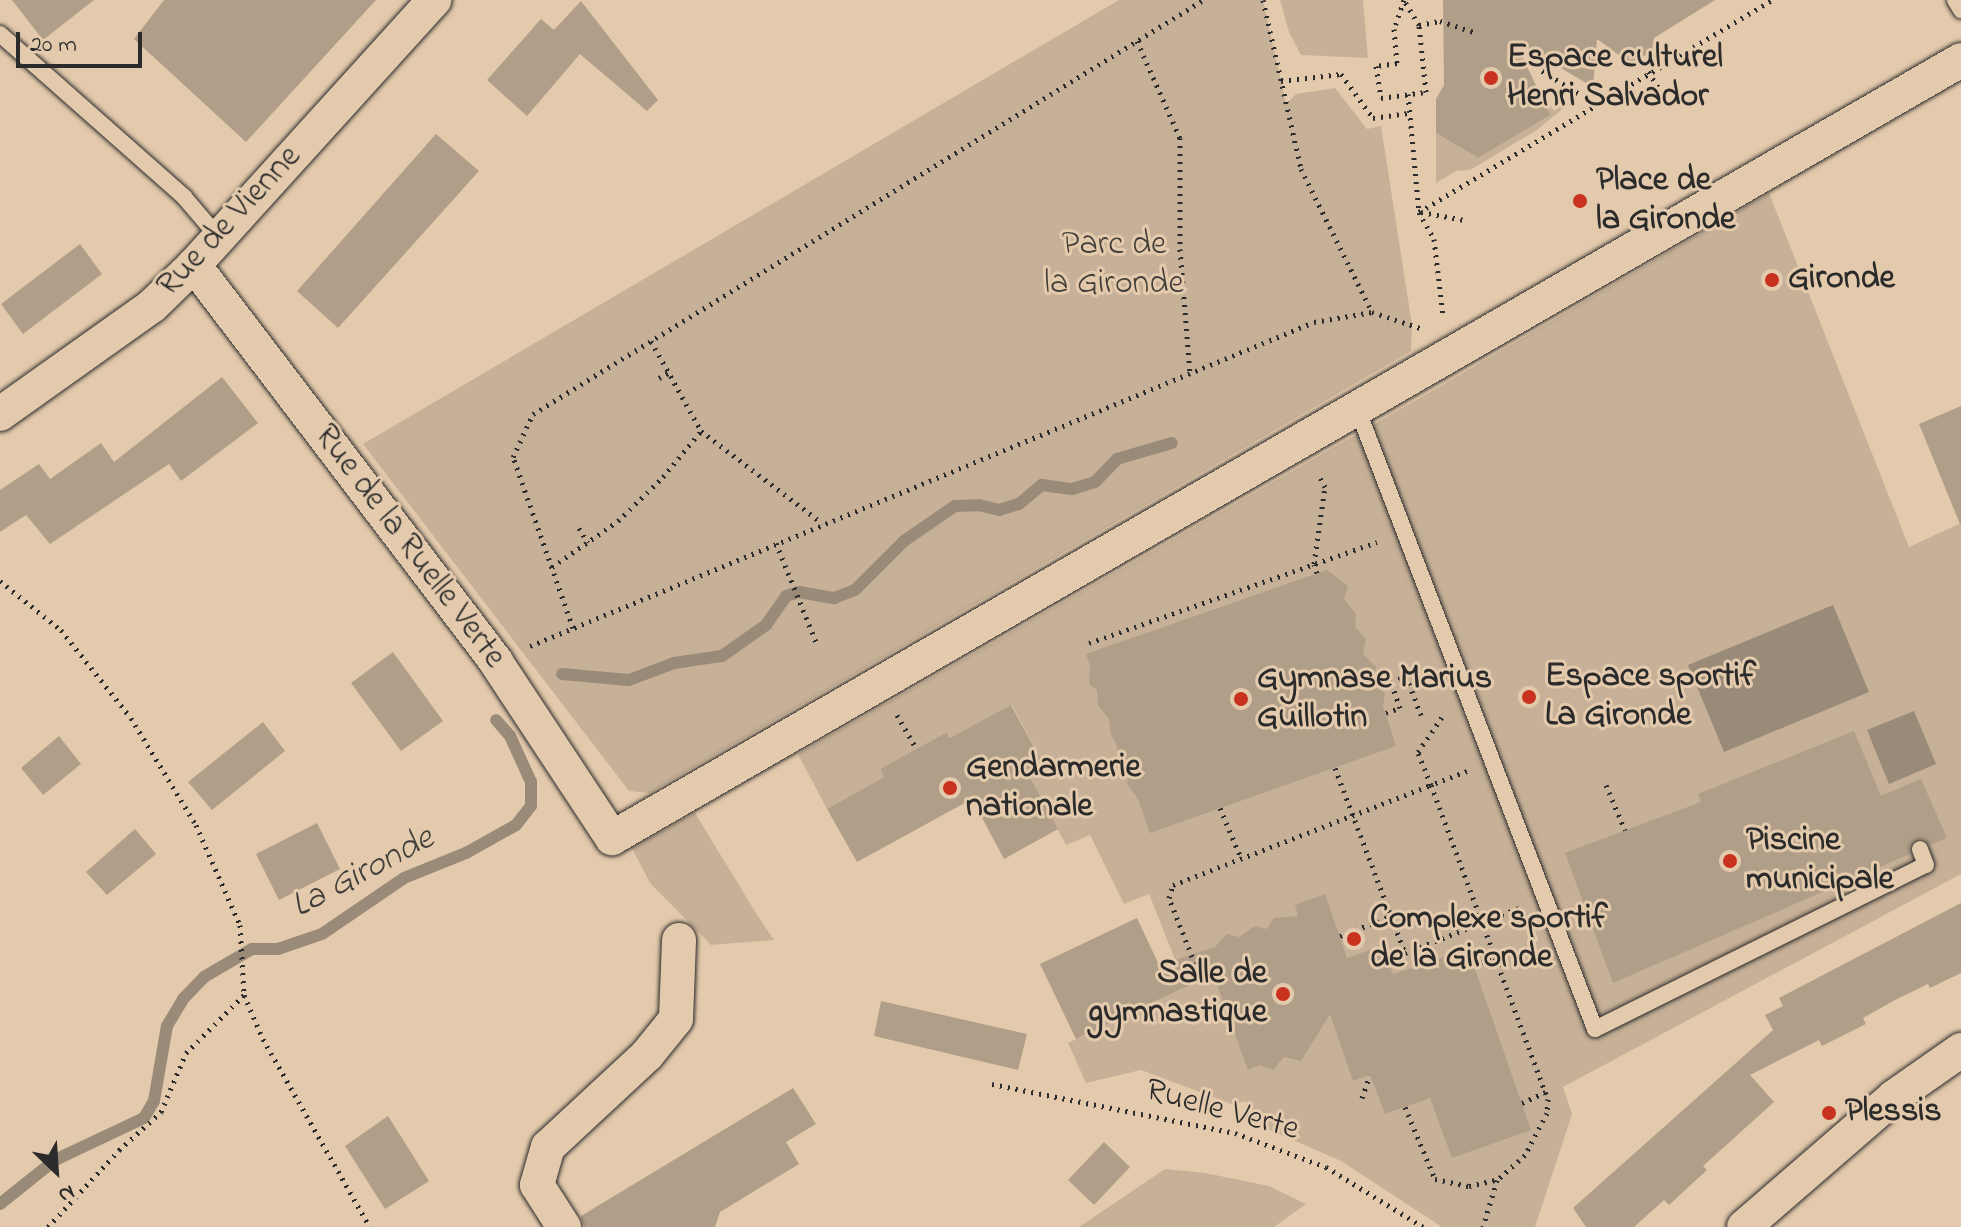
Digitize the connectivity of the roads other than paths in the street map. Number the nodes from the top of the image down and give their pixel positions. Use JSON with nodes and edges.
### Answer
{"nodes":[{"id":1,"x":434,"y":0,"type":"edge"},
{"id":2,"x":1955,"y":0,"type":"edge"},
{"id":3,"x":1961,"y":10,"type":"edge"},
{"id":4,"x":0,"y":34,"type":"edge"},
{"id":5,"x":1961,"y":60,"type":"edge"},
{"id":6,"x":219,"y":238,"type":"junction"},
{"id":7,"x":194,"y":265,"type":"junction"},
{"id":8,"x":1357,"y":408,"type":"junction"},
{"id":9,"x":0,"y":414,"type":"edge"},
{"id":10,"x":1920,"y":849,"type":"dead end"},
{"id":11,"x":679,"y":940,"type":"dead end"},
{"id":12,"x":1961,"y":1050,"type":"edge"},
{"id":13,"x":564,"y":1227,"type":"edge"},
{"id":14,"x":1744,"y":1227,"type":"edge"}],
"edges":[{"from":1,"to":6,"type":"street","name":"Rue de Vienne"},
{"from":2,"to":3,"type":"lane"},
{"from":4,"to":6,"type":"lane"},
{"from":5,"to":8,"type":"street"},
{"from":6,"to":7,"type":"street","name":"Rue de Vienne"},
{"from":7,"to":8,"type":"street","name":"Rue de la Ruelle Verte"},
{"from":7,"to":9,"type":"street","name":"Rue de Vienne"},
{"from":8,"to":10,"type":"lane"},
{"from":11,"to":13,"type":"street"},
{"from":12,"to":14,"type":"street"}]}
